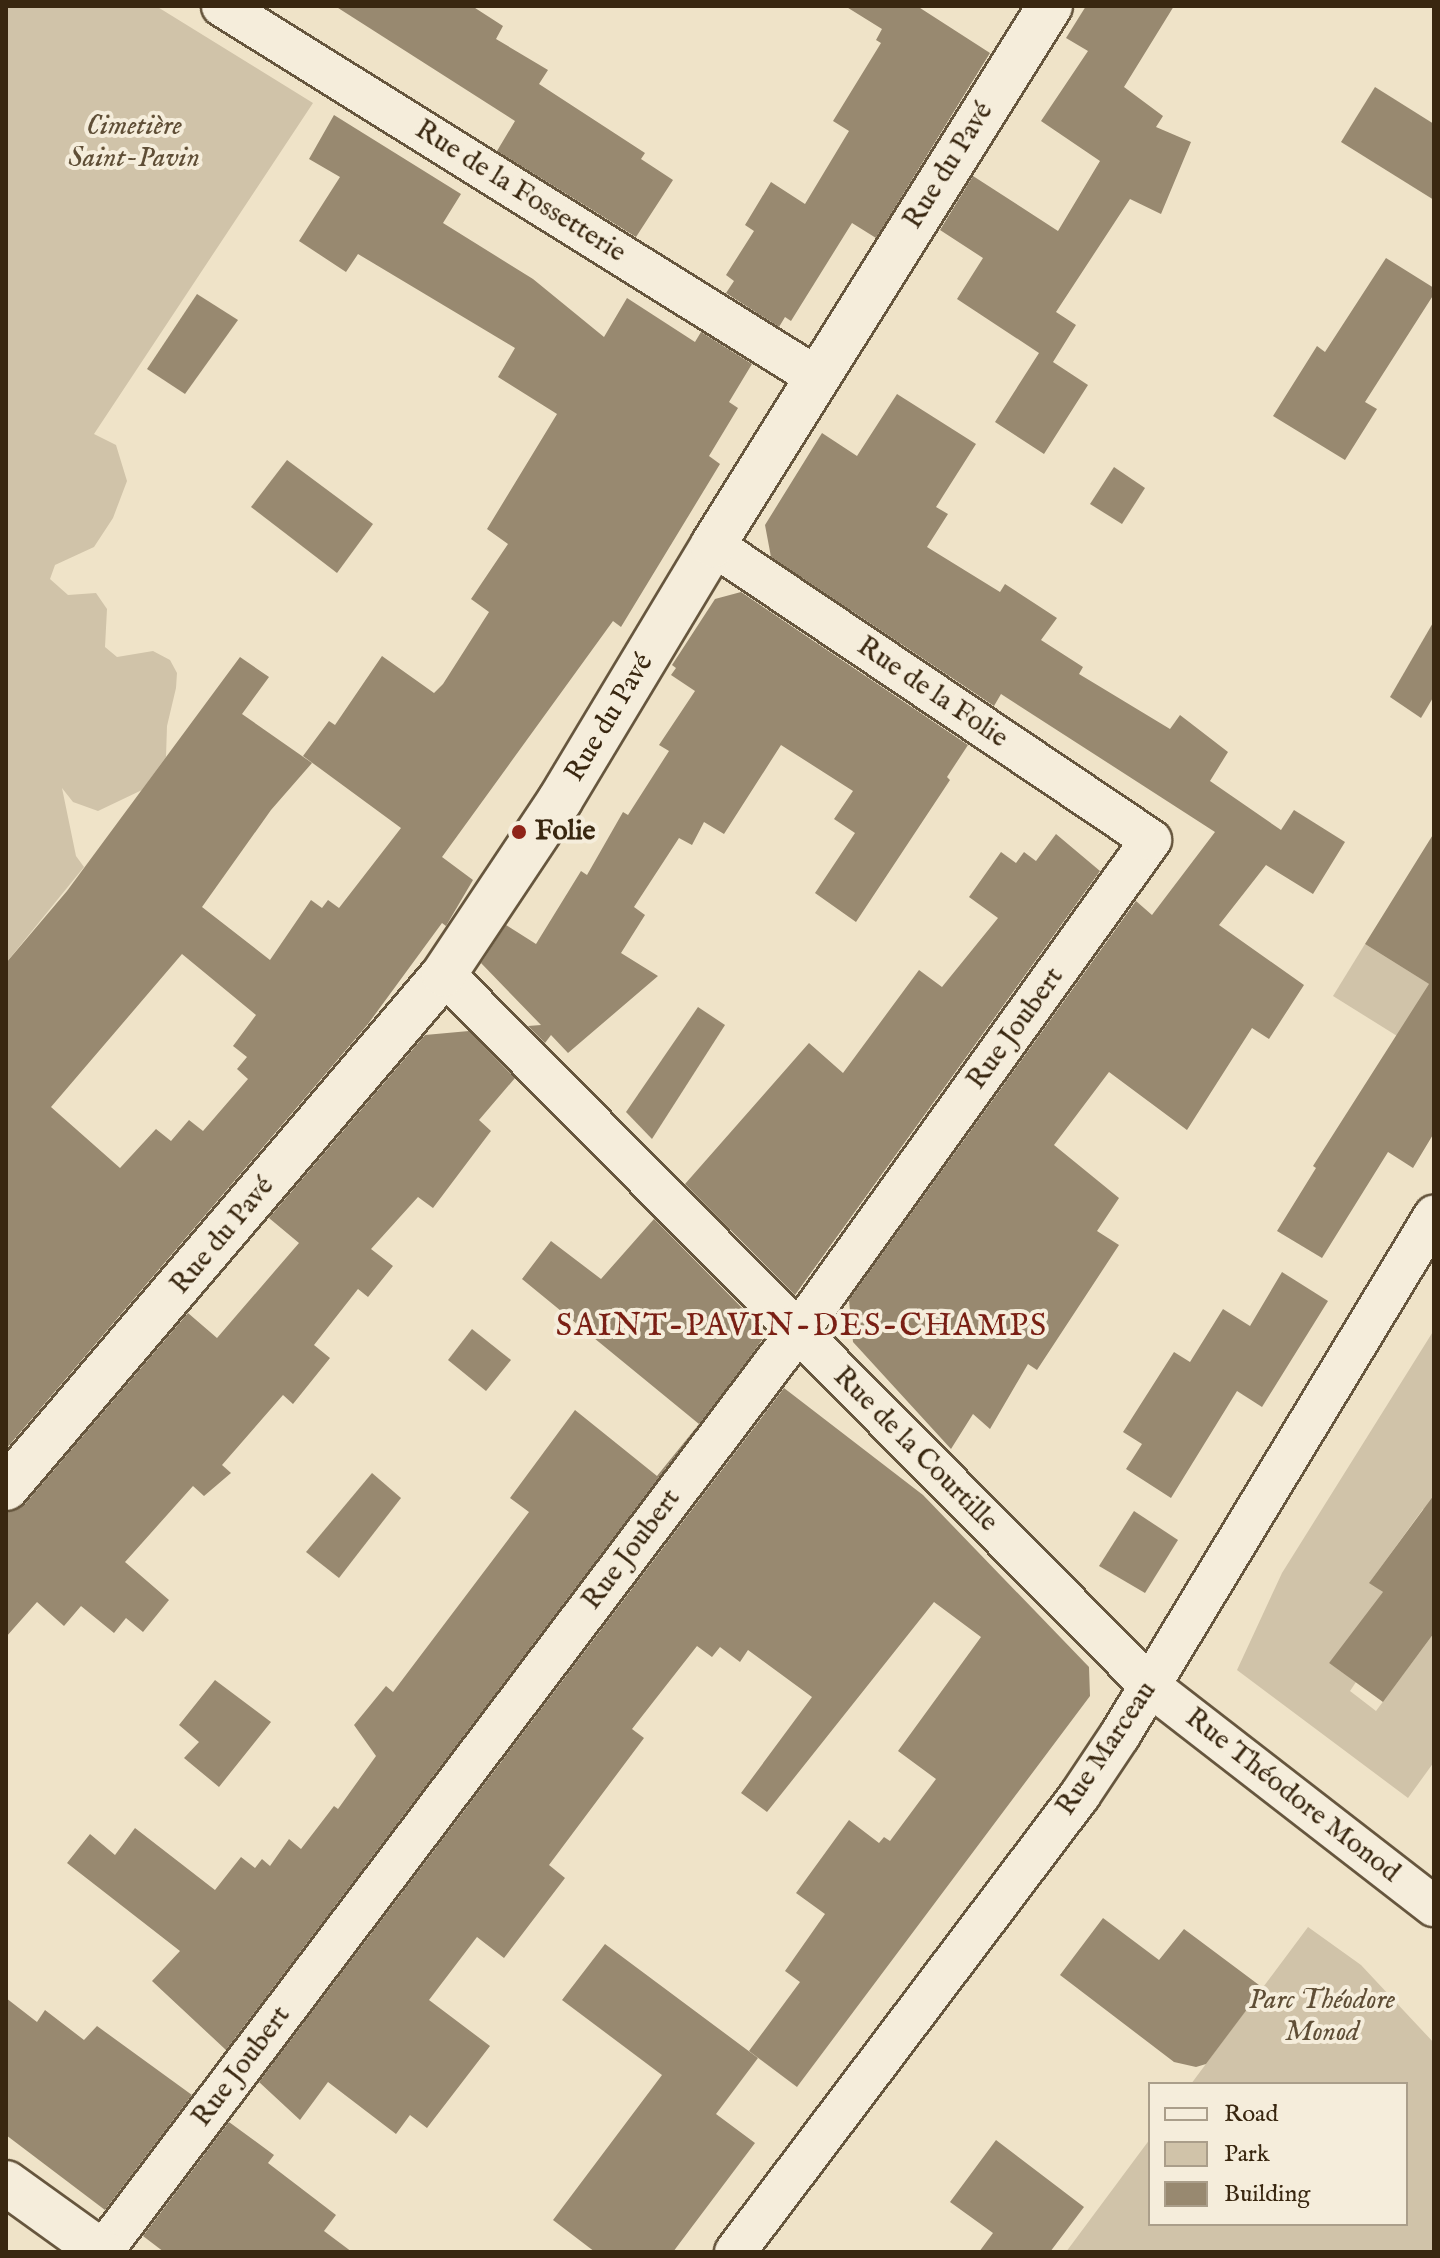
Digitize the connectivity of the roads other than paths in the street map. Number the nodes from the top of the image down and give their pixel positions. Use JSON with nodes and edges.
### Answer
{"nodes":[{"id":1,"x":222,"y":6,"type":"edge"},
{"id":2,"x":1039,"y":10,"type":"edge"},
{"id":3,"x":818,"y":378,"type":"junction"},
{"id":4,"x":713,"y":545,"type":"junction"},
{"id":5,"x":1151,"y":840,"type":"joint"},
{"id":6,"x":444,"y":974,"type":"junction"},
{"id":7,"x":1434,"y":1216,"type":"edge"},
{"id":8,"x":798,"y":1331,"type":"junction"},
{"id":9,"x":6,"y":1488,"type":"edge"},
{"id":10,"x":1150,"y":1686,"type":"junction"},
{"id":11,"x":1434,"y":1906,"type":"edge"},
{"id":12,"x":6,"y":2183,"type":"edge"},
{"id":13,"x":102,"y":2252,"type":"edge"},
{"id":14,"x":735,"y":2252,"type":"edge"}],
"edges":[{"from":1,"to":3,"type":"street","name":"Rue de la Fossetterie"},
{"from":2,"to":3,"type":"street","name":"Rue du Pavé"},
{"from":3,"to":4,"type":"street","name":"Rue du Pavé"},
{"from":4,"to":5,"type":"street","name":"Rue de la Folie"},
{"from":4,"to":6,"type":"street","name":"Rue du Pavé"},
{"from":5,"to":8,"type":"street","name":"Rue Joubert"},
{"from":6,"to":8,"type":"street","name":"Rue de la Courtille"},
{"from":6,"to":9,"type":"street","name":"Rue du Pavé"},
{"from":7,"to":10,"type":"street","name":"Rue Marceau"},
{"from":8,"to":10,"type":"street","name":"Rue de la Courtille"},
{"from":8,"to":13,"type":"street","name":"Rue Joubert"},
{"from":10,"to":11,"type":"street","name":"Rue Théodore Monod"},
{"from":10,"to":14,"type":"street","name":"Rue Marceau"},
{"from":12,"to":13,"type":"street"}]}
